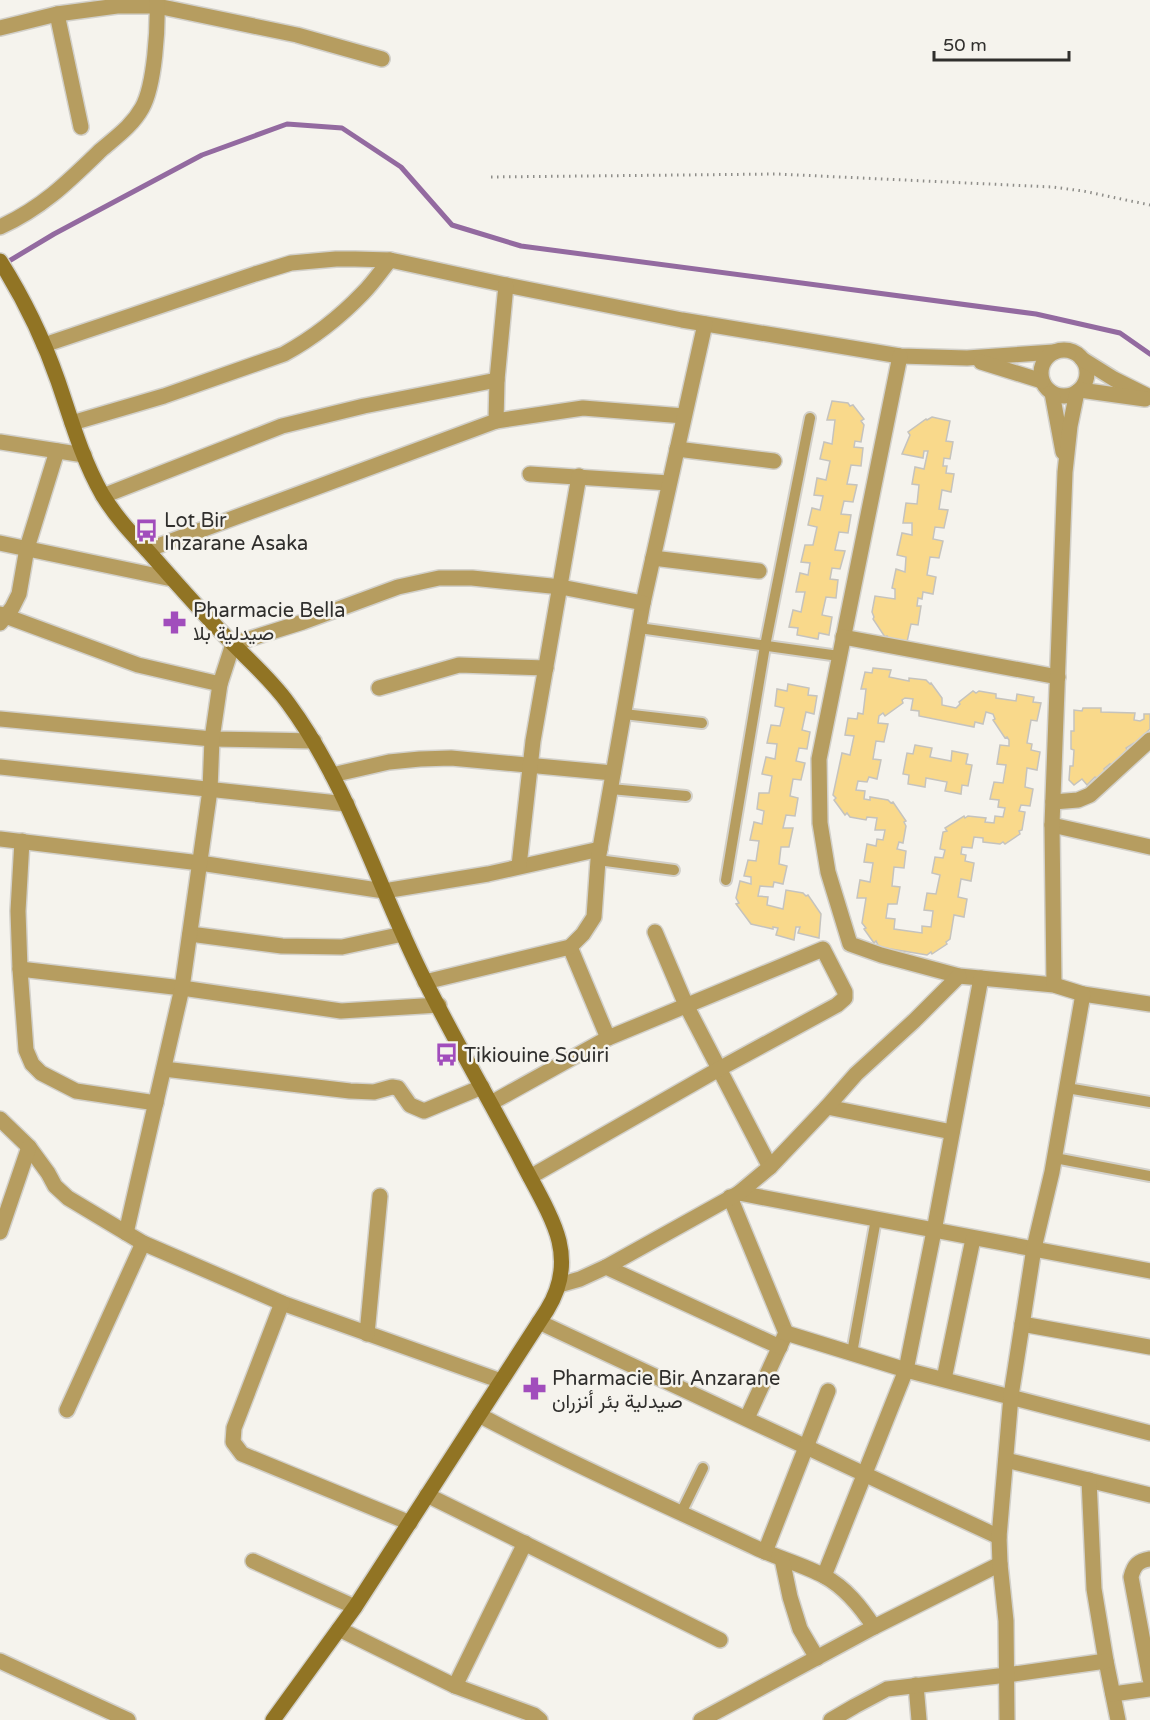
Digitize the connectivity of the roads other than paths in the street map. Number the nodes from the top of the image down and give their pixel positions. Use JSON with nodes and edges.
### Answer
{"nodes":[{"id":1,"x":157,"y":3,"type":"edge"},
{"id":2,"x":57,"y":14,"type":"junction"},
{"id":3,"x":0,"y":28,"type":"edge"},
{"id":4,"x":382,"y":59,"type":"dead end"},
{"id":5,"x":81,"y":128,"type":"dead end"},
{"id":6,"x":0,"y":227,"type":"edge"},
{"id":7,"x":390,"y":260,"type":"junction"},
{"id":8,"x":0,"y":261,"type":"edge"},
{"id":9,"x":506,"y":285,"type":"junction"},
{"id":10,"x":705,"y":324,"type":"junction"},
{"id":11,"x":44,"y":345,"type":"junction"},
{"id":12,"x":1054,"y":352,"type":"junction"},
{"id":13,"x":900,"y":356,"type":"junction"},
{"id":14,"x":967,"y":358,"type":"junction"},
{"id":15,"x":1082,"y":359,"type":"junction"},
{"id":16,"x":497,"y":380,"type":"junction"},
{"id":17,"x":1047,"y":387,"type":"junction"},
{"id":18,"x":1078,"y":391,"type":"junction"},
{"id":19,"x":1150,"y":398,"type":"edge"},
{"id":20,"x":684,"y":417,"type":"junction"},
{"id":21,"x":810,"y":418,"type":"dead end"},
{"id":22,"x":496,"y":421,"type":"junction"},
{"id":23,"x":72,"y":423,"type":"junction"},
{"id":24,"x":0,"y":442,"type":"edge"},
{"id":25,"x":676,"y":449,"type":"junction"},
{"id":26,"x":57,"y":451,"type":"junction"},
{"id":27,"x":84,"y":455,"type":"junction"},
{"id":28,"x":774,"y":461,"type":"dead end"},
{"id":29,"x":1065,"y":472,"type":"junction"},
{"id":30,"x":530,"y":474,"type":"dead end"},
{"id":31,"x":579,"y":476,"type":"junction"},
{"id":32,"x":669,"y":483,"type":"junction"},
{"id":33,"x":103,"y":496,"type":"junction"},
{"id":34,"x":0,"y":543,"type":"edge"},
{"id":35,"x":27,"y":548,"type":"junction"},
{"id":36,"x":147,"y":550,"type":"junction"},
{"id":37,"x":653,"y":558,"type":"junction"},
{"id":38,"x":759,"y":571,"type":"dead end"},
{"id":39,"x":172,"y":579,"type":"junction"},
{"id":40,"x":561,"y":587,"type":"junction"},
{"id":41,"x":643,"y":603,"type":"junction"},
{"id":42,"x":2,"y":618,"type":"edge"},
{"id":43,"x":639,"y":628,"type":"junction"},
{"id":44,"x":843,"y":638,"type":"junction"},
{"id":45,"x":233,"y":644,"type":"junction"},
{"id":46,"x":765,"y":646,"type":"junction"},
{"id":47,"x":838,"y":656,"type":"junction"},
{"id":48,"x":546,"y":668,"type":"junction"},
{"id":49,"x":1058,"y":677,"type":"junction"},
{"id":50,"x":220,"y":684,"type":"junction"},
{"id":51,"x":378,"y":688,"type":"dead end"},
{"id":52,"x":624,"y":714,"type":"junction"},
{"id":53,"x":0,"y":719,"type":"edge"},
{"id":54,"x":702,"y":723,"type":"dead end"},
{"id":55,"x":212,"y":739,"type":"junction"},
{"id":56,"x":1150,"y":740,"type":"edge"},
{"id":57,"x":314,"y":741,"type":"junction"},
{"id":58,"x":530,"y":765,"type":"junction"},
{"id":59,"x":0,"y":767,"type":"edge"},
{"id":60,"x":613,"y":773,"type":"junction"},
{"id":61,"x":332,"y":775,"type":"junction"},
{"id":62,"x":611,"y":789,"type":"junction"},
{"id":63,"x":210,"y":790,"type":"junction"},
{"id":64,"x":686,"y":796,"type":"dead end"},
{"id":65,"x":1053,"y":802,"type":"junction"},
{"id":66,"x":347,"y":804,"type":"junction"},
{"id":67,"x":1052,"y":825,"type":"junction"},
{"id":68,"x":0,"y":839,"type":"edge"},
{"id":69,"x":22,"y":841,"type":"junction"},
{"id":70,"x":1150,"y":848,"type":"edge"},
{"id":71,"x":599,"y":855,"type":"junction"},
{"id":72,"x":200,"y":863,"type":"junction"},
{"id":73,"x":519,"y":867,"type":"junction"},
{"id":74,"x":674,"y":870,"type":"dead end"},
{"id":75,"x":726,"y":880,"type":"dead end"},
{"id":76,"x":384,"y":891,"type":"junction"},
{"id":77,"x":655,"y":932,"type":"dead end"},
{"id":78,"x":190,"y":934,"type":"junction"},
{"id":79,"x":403,"y":934,"type":"junction"},
{"id":80,"x":850,"y":944,"type":"junction"},
{"id":81,"x":570,"y":947,"type":"junction"},
{"id":82,"x":823,"y":949,"type":"junction"},
{"id":83,"x":20,"y":969,"type":"junction"},
{"id":84,"x":959,"y":976,"type":"junction"},
{"id":85,"x":981,"y":978,"type":"junction"},
{"id":86,"x":425,"y":982,"type":"junction"},
{"id":87,"x":1054,"y":985,"type":"junction"},
{"id":88,"x":183,"y":988,"type":"junction"},
{"id":89,"x":1083,"y":994,"type":"junction"},
{"id":90,"x":1150,"y":1004,"type":"edge"},
{"id":91,"x":439,"y":1005,"type":"junction"},
{"id":92,"x":687,"y":1005,"type":"junction"},
{"id":93,"x":608,"y":1038,"type":"junction"},
{"id":94,"x":164,"y":1069,"type":"junction"},
{"id":95,"x":719,"y":1069,"type":"junction"},
{"id":96,"x":482,"y":1087,"type":"junction"},
{"id":97,"x":1067,"y":1088,"type":"junction"},
{"id":98,"x":156,"y":1102,"type":"junction"},
{"id":99,"x":1150,"y":1102,"type":"edge"},
{"id":100,"x":491,"y":1103,"type":"junction"},
{"id":101,"x":827,"y":1107,"type":"junction"},
{"id":102,"x":0,"y":1119,"type":"edge"},
{"id":103,"x":952,"y":1132,"type":"junction"},
{"id":104,"x":29,"y":1148,"type":"junction"},
{"id":105,"x":1055,"y":1158,"type":"junction"},
{"id":106,"x":770,"y":1167,"type":"junction"},
{"id":107,"x":1150,"y":1176,"type":"edge"},
{"id":108,"x":530,"y":1177,"type":"junction"},
{"id":109,"x":734,"y":1195,"type":"junction"},
{"id":110,"x":380,"y":1196,"type":"dead end"},
{"id":111,"x":876,"y":1220,"type":"junction"},
{"id":112,"x":934,"y":1231,"type":"junction"},
{"id":113,"x":0,"y":1232,"type":"edge"},
{"id":114,"x":126,"y":1233,"type":"junction"},
{"id":115,"x":973,"y":1239,"type":"junction"},
{"id":116,"x":143,"y":1243,"type":"junction"},
{"id":117,"x":1034,"y":1248,"type":"junction"},
{"id":118,"x":606,"y":1267,"type":"junction"},
{"id":119,"x":1150,"y":1271,"type":"edge"},
{"id":120,"x":559,"y":1286,"type":"junction"},
{"id":121,"x":282,"y":1303,"type":"junction"},
{"id":122,"x":539,"y":1322,"type":"junction"},
{"id":123,"x":1022,"y":1324,"type":"junction"},
{"id":124,"x":367,"y":1334,"type":"junction"},
{"id":125,"x":783,"y":1340,"type":"junction"},
{"id":126,"x":1150,"y":1347,"type":"edge"},
{"id":127,"x":852,"y":1353,"type":"junction"},
{"id":128,"x":906,"y":1370,"type":"junction"},
{"id":129,"x":944,"y":1379,"type":"junction"},
{"id":130,"x":501,"y":1382,"type":"junction"},
{"id":131,"x":828,"y":1391,"type":"dead end"},
{"id":132,"x":1011,"y":1396,"type":"junction"},
{"id":133,"x":67,"y":1410,"type":"dead end"},
{"id":134,"x":479,"y":1415,"type":"junction"},
{"id":135,"x":747,"y":1418,"type":"junction"},
{"id":136,"x":1150,"y":1432,"type":"edge"},
{"id":137,"x":806,"y":1446,"type":"junction"},
{"id":138,"x":1006,"y":1460,"type":"junction"},
{"id":139,"x":702,"y":1468,"type":"dead end"},
{"id":140,"x":864,"y":1473,"type":"junction"},
{"id":141,"x":1089,"y":1480,"type":"junction"},
{"id":142,"x":427,"y":1495,"type":"junction"},
{"id":143,"x":1150,"y":1495,"type":"edge"},
{"id":144,"x":681,"y":1513,"type":"junction"},
{"id":145,"x":410,"y":1523,"type":"junction"},
{"id":146,"x":999,"y":1537,"type":"junction"},
{"id":147,"x":525,"y":1543,"type":"junction"},
{"id":148,"x":765,"y":1552,"type":"junction"},
{"id":149,"x":782,"y":1559,"type":"junction"},
{"id":150,"x":1150,"y":1559,"type":"edge"},
{"id":151,"x":253,"y":1561,"type":"dead end"},
{"id":152,"x":1000,"y":1564,"type":"junction"},
{"id":153,"x":824,"y":1576,"type":"junction"},
{"id":154,"x":1142,"y":1593,"type":"edge"},
{"id":155,"x":355,"y":1607,"type":"junction"},
{"id":156,"x":1145,"y":1624,"type":"edge"},
{"id":157,"x":874,"y":1627,"type":"junction"},
{"id":158,"x":339,"y":1629,"type":"junction"},
{"id":159,"x":720,"y":1640,"type":"dead end"},
{"id":160,"x":817,"y":1658,"type":"junction"},
{"id":161,"x":0,"y":1661,"type":"edge"},
{"id":162,"x":1106,"y":1661,"type":"junction"},
{"id":163,"x":1007,"y":1675,"type":"junction"},
{"id":164,"x":1150,"y":1679,"type":"edge"},
{"id":165,"x":916,"y":1685,"type":"junction"},
{"id":166,"x":454,"y":1686,"type":"junction"},
{"id":167,"x":1150,"y":1689,"type":"edge"},
{"id":168,"x":1113,"y":1694,"type":"junction"},
{"id":169,"x":128,"y":1720,"type":"edge"},
{"id":170,"x":273,"y":1720,"type":"edge"},
{"id":171,"x":540,"y":1720,"type":"edge"},
{"id":172,"x":701,"y":1720,"type":"edge"},
{"id":173,"x":831,"y":1720,"type":"edge"},
{"id":174,"x":918,"y":1720,"type":"edge"},
{"id":175,"x":1007,"y":1720,"type":"edge"},
{"id":176,"x":1118,"y":1720,"type":"edge"}],
"edges":[{"from":1,"to":2,"type":"street"},
{"from":1,"to":4,"type":"street"},
{"from":1,"to":6,"type":"street"},
{"from":2,"to":3,"type":"street"},
{"from":2,"to":5,"type":"street"},
{"from":7,"to":9,"type":"street"},
{"from":7,"to":11,"type":"street"},
{"from":7,"to":23,"type":"street"},
{"from":8,"to":11,"type":"street"},
{"from":9,"to":10,"type":"street"},
{"from":9,"to":16,"type":"street"},
{"from":10,"to":13,"type":"street"},
{"from":10,"to":20,"type":"street"},
{"from":11,"to":23,"type":"street"},
{"from":12,"to":14,"type":"street"},
{"from":12,"to":15,"type":"street"},
{"from":12,"to":17,"type":"street"},
{"from":13,"to":14,"type":"street"},
{"from":13,"to":44,"type":"street"},
{"from":14,"to":17,"type":"street"},
{"from":15,"to":18,"type":"street"},
{"from":15,"to":19,"type":"street"},
{"from":16,"to":22,"type":"street"},
{"from":16,"to":33,"type":"street"},
{"from":17,"to":18,"type":"street"},
{"from":17,"to":29,"type":"street"},
{"from":18,"to":19,"type":"street"},
{"from":18,"to":29,"type":"street"},
{"from":20,"to":22,"type":"street"},
{"from":20,"to":25,"type":"street"},
{"from":21,"to":46,"type":"lane"},
{"from":22,"to":36,"type":"street"},
{"from":23,"to":27,"type":"street"},
{"from":24,"to":26,"type":"street"},
{"from":25,"to":28,"type":"street"},
{"from":25,"to":32,"type":"street"},
{"from":26,"to":27,"type":"street"},
{"from":26,"to":35,"type":"street"},
{"from":27,"to":33,"type":"street"},
{"from":29,"to":49,"type":"street"},
{"from":30,"to":31,"type":"street"},
{"from":31,"to":32,"type":"street"},
{"from":31,"to":40,"type":"street"},
{"from":32,"to":37,"type":"street"},
{"from":33,"to":36,"type":"street"},
{"from":34,"to":35,"type":"street"},
{"from":35,"to":39,"type":"street"},
{"from":35,"to":42,"type":"street"},
{"from":36,"to":39,"type":"street"},
{"from":37,"to":38,"type":"street"},
{"from":37,"to":41,"type":"street"},
{"from":39,"to":45,"type":"street"},
{"from":40,"to":41,"type":"street"},
{"from":40,"to":45,"type":"street"},
{"from":40,"to":48,"type":"street"},
{"from":41,"to":43,"type":"street"},
{"from":42,"to":50,"type":"street"},
{"from":43,"to":46,"type":"lane"},
{"from":43,"to":52,"type":"street"},
{"from":44,"to":47,"type":"street"},
{"from":44,"to":49,"type":"street"},
{"from":45,"to":50,"type":"street"},
{"from":45,"to":57,"type":"street"},
{"from":46,"to":47,"type":"lane"},
{"from":46,"to":75,"type":"lane"},
{"from":47,"to":80,"type":"street"},
{"from":48,"to":51,"type":"street"},
{"from":48,"to":58,"type":"street"},
{"from":49,"to":65,"type":"street"},
{"from":50,"to":55,"type":"street"},
{"from":52,"to":54,"type":"lane"},
{"from":52,"to":60,"type":"street"},
{"from":53,"to":55,"type":"street"},
{"from":55,"to":57,"type":"street"},
{"from":55,"to":63,"type":"street"},
{"from":56,"to":65,"type":"street"},
{"from":57,"to":61,"type":"street"},
{"from":58,"to":60,"type":"street"},
{"from":58,"to":61,"type":"street"},
{"from":58,"to":73,"type":"street"},
{"from":59,"to":63,"type":"street"},
{"from":60,"to":62,"type":"street"},
{"from":61,"to":66,"type":"street"},
{"from":62,"to":64,"type":"lane"},
{"from":62,"to":71,"type":"street"},
{"from":63,"to":66,"type":"street"},
{"from":63,"to":72,"type":"street"},
{"from":65,"to":67,"type":"street"},
{"from":66,"to":76,"type":"street"},
{"from":67,"to":70,"type":"street"},
{"from":67,"to":87,"type":"street"},
{"from":68,"to":69,"type":"street"},
{"from":69,"to":72,"type":"street"},
{"from":69,"to":83,"type":"street"},
{"from":71,"to":73,"type":"street"},
{"from":71,"to":74,"type":"lane"},
{"from":71,"to":81,"type":"street"},
{"from":72,"to":76,"type":"street"},
{"from":72,"to":78,"type":"street"},
{"from":73,"to":76,"type":"street"},
{"from":76,"to":79,"type":"street"},
{"from":77,"to":92,"type":"street"},
{"from":78,"to":79,"type":"street"},
{"from":78,"to":88,"type":"street"},
{"from":79,"to":86,"type":"street"},
{"from":80,"to":82,"type":"street"},
{"from":80,"to":84,"type":"street"},
{"from":81,"to":86,"type":"street"},
{"from":81,"to":93,"type":"street"},
{"from":82,"to":92,"type":"street"},
{"from":82,"to":95,"type":"street"},
{"from":83,"to":88,"type":"street"},
{"from":83,"to":98,"type":"street"},
{"from":84,"to":85,"type":"street"},
{"from":84,"to":101,"type":"street"},
{"from":85,"to":87,"type":"street"},
{"from":85,"to":103,"type":"street"},
{"from":86,"to":91,"type":"street"},
{"from":87,"to":89,"type":"street"},
{"from":88,"to":91,"type":"street"},
{"from":88,"to":94,"type":"street"},
{"from":89,"to":90,"type":"street"},
{"from":89,"to":97,"type":"street"},
{"from":91,"to":96,"type":"street"},
{"from":92,"to":93,"type":"street"},
{"from":92,"to":95,"type":"street"},
{"from":93,"to":100,"type":"street"},
{"from":94,"to":96,"type":"street"},
{"from":94,"to":98,"type":"street"},
{"from":95,"to":106,"type":"street"},
{"from":95,"to":108,"type":"street"},
{"from":96,"to":100,"type":"street"},
{"from":97,"to":99,"type":"lane"},
{"from":97,"to":105,"type":"street"},
{"from":98,"to":114,"type":"street"},
{"from":100,"to":108,"type":"street"},
{"from":101,"to":103,"type":"street"},
{"from":101,"to":106,"type":"street"},
{"from":102,"to":104,"type":"street"},
{"from":103,"to":112,"type":"street"},
{"from":104,"to":113,"type":"street"},
{"from":104,"to":114,"type":"street"},
{"from":105,"to":107,"type":"lane"},
{"from":105,"to":117,"type":"street"},
{"from":106,"to":109,"type":"street"},
{"from":108,"to":120,"type":"street"},
{"from":109,"to":111,"type":"street"},
{"from":109,"to":118,"type":"street"},
{"from":109,"to":125,"type":"street"},
{"from":110,"to":124,"type":"street"},
{"from":111,"to":112,"type":"street"},
{"from":111,"to":127,"type":"lane"},
{"from":112,"to":115,"type":"street"},
{"from":112,"to":128,"type":"street"},
{"from":114,"to":116,"type":"street"},
{"from":115,"to":117,"type":"street"},
{"from":115,"to":129,"type":"street"},
{"from":116,"to":121,"type":"street"},
{"from":116,"to":133,"type":"street"},
{"from":117,"to":119,"type":"street"},
{"from":117,"to":123,"type":"street"},
{"from":118,"to":120,"type":"street"},
{"from":118,"to":125,"type":"street"},
{"from":120,"to":122,"type":"street"},
{"from":121,"to":124,"type":"street"},
{"from":121,"to":145,"type":"street"},
{"from":122,"to":130,"type":"street"},
{"from":122,"to":135,"type":"street"},
{"from":123,"to":126,"type":"street"},
{"from":123,"to":132,"type":"street"},
{"from":124,"to":130,"type":"street"},
{"from":125,"to":127,"type":"street"},
{"from":125,"to":135,"type":"street"},
{"from":127,"to":128,"type":"street"},
{"from":128,"to":129,"type":"street"},
{"from":128,"to":140,"type":"street"},
{"from":129,"to":132,"type":"street"},
{"from":130,"to":134,"type":"street"},
{"from":131,"to":137,"type":"street"},
{"from":132,"to":136,"type":"street"},
{"from":132,"to":138,"type":"street"},
{"from":134,"to":142,"type":"street"},
{"from":134,"to":144,"type":"street"},
{"from":135,"to":137,"type":"street"},
{"from":137,"to":140,"type":"street"},
{"from":137,"to":148,"type":"street"},
{"from":138,"to":141,"type":"street"},
{"from":138,"to":146,"type":"street"},
{"from":139,"to":144,"type":"lane"},
{"from":140,"to":146,"type":"street"},
{"from":140,"to":153,"type":"street"},
{"from":141,"to":143,"type":"street"},
{"from":141,"to":162,"type":"street"},
{"from":142,"to":145,"type":"street"},
{"from":142,"to":147,"type":"street"},
{"from":144,"to":148,"type":"street"},
{"from":145,"to":155,"type":"street"},
{"from":146,"to":152,"type":"street"},
{"from":147,"to":159,"type":"street"},
{"from":147,"to":166,"type":"street"},
{"from":148,"to":149,"type":"street"},
{"from":149,"to":153,"type":"street"},
{"from":149,"to":160,"type":"street"},
{"from":150,"to":154,"type":"street"},
{"from":151,"to":155,"type":"street"},
{"from":152,"to":157,"type":"street"},
{"from":152,"to":163,"type":"street"},
{"from":153,"to":157,"type":"street"},
{"from":154,"to":156,"type":"street"},
{"from":155,"to":158,"type":"street"},
{"from":156,"to":164,"type":"street"},
{"from":157,"to":160,"type":"street"},
{"from":158,"to":166,"type":"street"},
{"from":158,"to":170,"type":"street"},
{"from":160,"to":172,"type":"street"},
{"from":161,"to":169,"type":"street"},
{"from":162,"to":163,"type":"street"},
{"from":162,"to":168,"type":"street"},
{"from":163,"to":165,"type":"street"},
{"from":163,"to":175,"type":"street"},
{"from":165,"to":173,"type":"street"},
{"from":165,"to":174,"type":"street"},
{"from":166,"to":171,"type":"street"},
{"from":167,"to":168,"type":"street"},
{"from":168,"to":176,"type":"street"}]}
